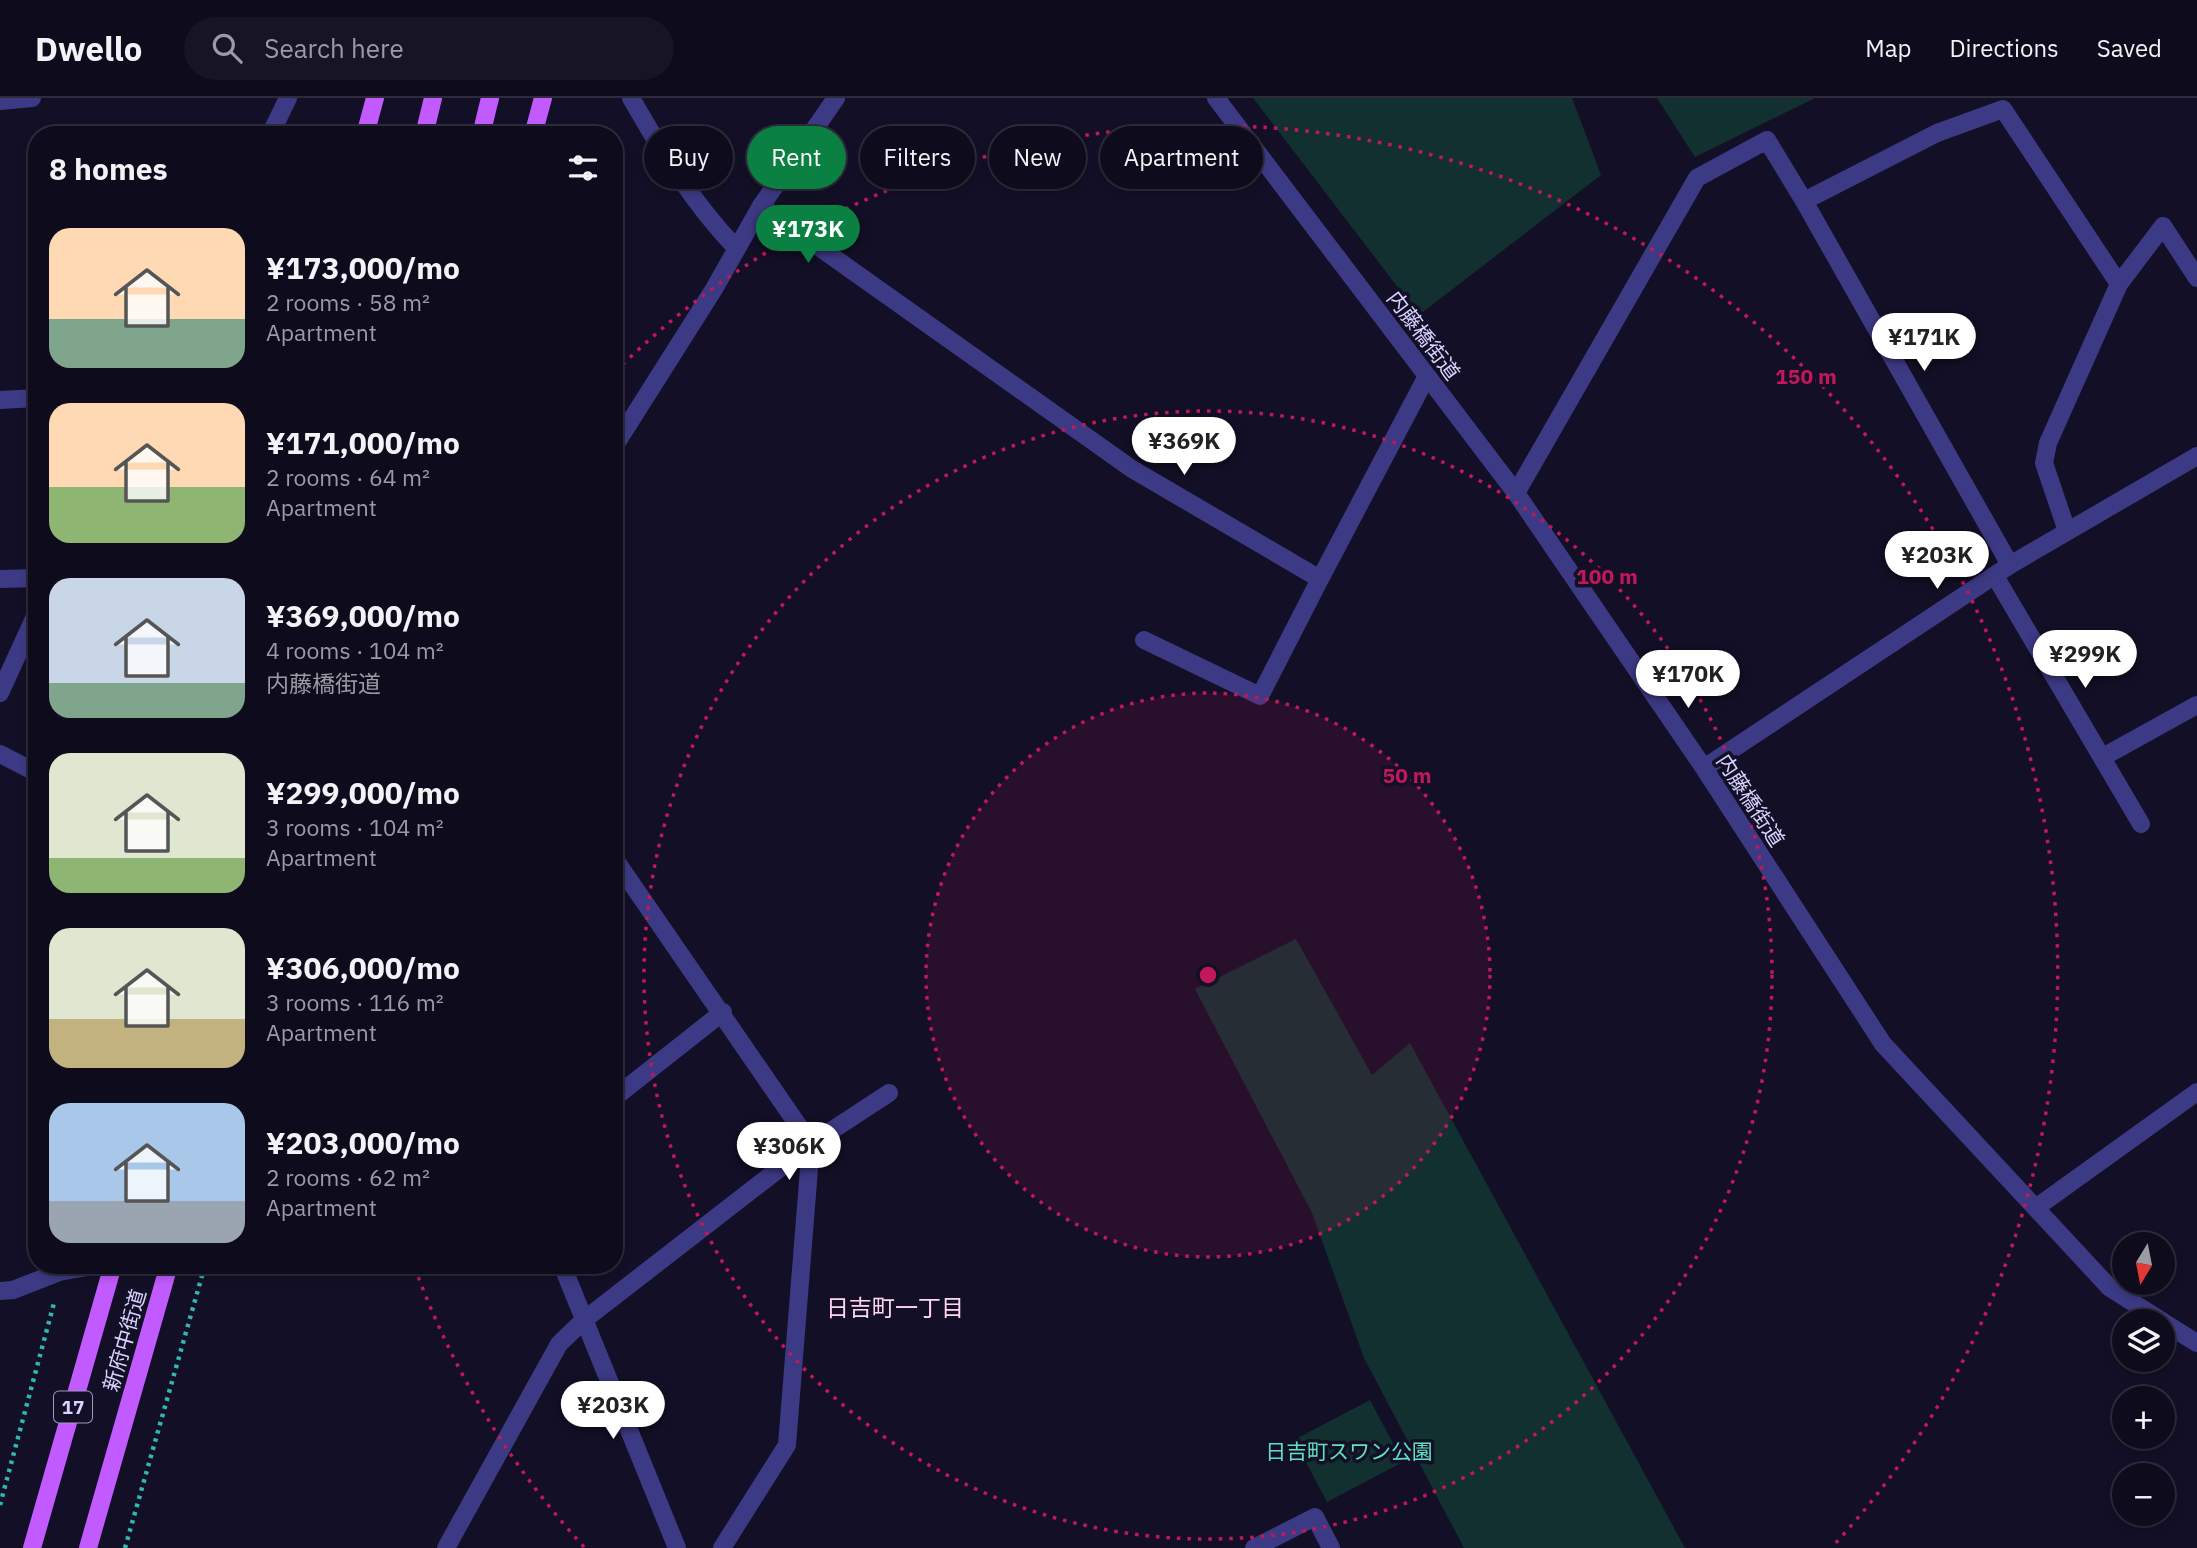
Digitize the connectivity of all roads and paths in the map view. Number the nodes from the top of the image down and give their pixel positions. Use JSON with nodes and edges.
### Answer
{"nodes":[{"id":1,"x":32,"y":98,"type":"edge"},
{"id":2,"x":288,"y":98,"type":"edge"},
{"id":3,"x":375,"y":98,"type":"edge"},
{"id":4,"x":433,"y":98,"type":"edge"},
{"id":5,"x":490,"y":98,"type":"edge"},
{"id":6,"x":543,"y":98,"type":"edge"},
{"id":7,"x":631,"y":98,"type":"edge"},
{"id":8,"x":836,"y":98,"type":"edge"},
{"id":9,"x":1216,"y":98,"type":"edge"},
{"id":10,"x":0,"y":101,"type":"edge"},
{"id":11,"x":274,"y":126,"type":"edge"},
{"id":12,"x":367,"y":126,"type":"edge"},
{"id":13,"x":426,"y":126,"type":"edge"},
{"id":14,"x":483,"y":126,"type":"edge"},
{"id":15,"x":535,"y":126,"type":"edge"},
{"id":16,"x":1804,"y":201,"type":"junction"},
{"id":17,"x":761,"y":206,"type":"junction"},
{"id":18,"x":736,"y":248,"type":"junction"},
{"id":19,"x":2197,"y":278,"type":"edge"},
{"id":20,"x":2119,"y":284,"type":"junction"},
{"id":21,"x":1426,"y":376,"type":"junction"},
{"id":22,"x":28,"y":398,"type":"edge"},
{"id":23,"x":0,"y":400,"type":"edge"},
{"id":24,"x":623,"y":433,"type":"edge"},
{"id":25,"x":2197,"y":456,"type":"edge"},
{"id":26,"x":1516,"y":493,"type":"junction"},
{"id":27,"x":2067,"y":531,"type":"junction"},
{"id":28,"x":2010,"y":565,"type":"junction"},
{"id":29,"x":1995,"y":576,"type":"junction"},
{"id":30,"x":28,"y":578,"type":"edge"},
{"id":31,"x":0,"y":579,"type":"edge"},
{"id":32,"x":1320,"y":579,"type":"junction"},
{"id":33,"x":28,"y":632,"type":"edge"},
{"id":34,"x":1144,"y":640,"type":"dead end"},
{"id":35,"x":0,"y":693,"type":"edge"},
{"id":36,"x":2197,"y":705,"type":"edge"},
{"id":37,"x":0,"y":754,"type":"edge"},
{"id":38,"x":2103,"y":757,"type":"junction"},
{"id":39,"x":28,"y":768,"type":"edge"},
{"id":40,"x":1703,"y":768,"type":"junction"},
{"id":41,"x":2141,"y":824,"type":"dead end"},
{"id":42,"x":623,"y":883,"type":"edge"},
{"id":43,"x":723,"y":1012,"type":"junction"},
{"id":44,"x":623,"y":1091,"type":"edge"},
{"id":45,"x":2197,"y":1092,"type":"edge"},
{"id":46,"x":889,"y":1093,"type":"dead end"},
{"id":47,"x":811,"y":1144,"type":"junction"},
{"id":48,"x":2037,"y":1207,"type":"junction"},
{"id":49,"x":54,"y":1274,"type":"edge"},
{"id":50,"x":59,"y":1274,"type":"edge"},
{"id":51,"x":110,"y":1274,"type":"edge"},
{"id":52,"x":166,"y":1274,"type":"edge"},
{"id":53,"x":202,"y":1274,"type":"edge"},
{"id":54,"x":566,"y":1274,"type":"edge"},
{"id":55,"x":0,"y":1291,"type":"edge"},
{"id":56,"x":2144,"y":1309,"type":"edge"},
{"id":57,"x":584,"y":1320,"type":"junction"},
{"id":58,"x":2175,"y":1329,"type":"edge"},
{"id":59,"x":2197,"y":1343,"type":"edge"},
{"id":60,"x":0,"y":1505,"type":"edge"},
{"id":61,"x":32,"y":1548,"type":"edge"},
{"id":62,"x":88,"y":1548,"type":"edge"},
{"id":63,"x":125,"y":1548,"type":"edge"},
{"id":64,"x":446,"y":1548,"type":"edge"},
{"id":65,"x":677,"y":1548,"type":"edge"},
{"id":66,"x":722,"y":1548,"type":"edge"},
{"id":67,"x":1254,"y":1548,"type":"edge"},
{"id":68,"x":1331,"y":1548,"type":"edge"}],
"edges":[{"from":1,"to":10,"type":"street"},
{"from":2,"to":11,"type":"street"},
{"from":3,"to":12,"type":"main road"},
{"from":4,"to":13,"type":"main road"},
{"from":5,"to":14,"type":"main road"},
{"from":6,"to":15,"type":"main road"},
{"from":7,"to":18,"type":"street"},
{"from":8,"to":17,"type":"street"},
{"from":9,"to":21,"type":"street","name":"内藤橋街道"},
{"from":16,"to":20,"type":"street"},
{"from":16,"to":26,"type":"street"},
{"from":16,"to":28,"type":"street"},
{"from":17,"to":18,"type":"street"},
{"from":17,"to":32,"type":"street"},
{"from":18,"to":24,"type":"street"},
{"from":19,"to":20,"type":"street"},
{"from":20,"to":27,"type":"street"},
{"from":21,"to":26,"type":"street","name":"内藤橋街道"},
{"from":21,"to":32,"type":"street"},
{"from":22,"to":23,"type":"street"},
{"from":25,"to":27,"type":"street"},
{"from":26,"to":40,"type":"street","name":"内藤橋街道"},
{"from":27,"to":28,"type":"street"},
{"from":28,"to":29,"type":"street"},
{"from":29,"to":38,"type":"street"},
{"from":29,"to":40,"type":"street"},
{"from":30,"to":31,"type":"street"},
{"from":32,"to":34,"type":"street"},
{"from":33,"to":35,"type":"street"},
{"from":36,"to":38,"type":"street"},
{"from":37,"to":39,"type":"street"},
{"from":38,"to":41,"type":"street"},
{"from":40,"to":48,"type":"street","name":"内藤橋街道"},
{"from":42,"to":43,"type":"street"},
{"from":43,"to":44,"type":"street"},
{"from":43,"to":47,"type":"street"},
{"from":45,"to":48,"type":"street"},
{"from":46,"to":47,"type":"street"},
{"from":47,"to":57,"type":"street"},
{"from":47,"to":66,"type":"street"},
{"from":48,"to":56,"type":"street","name":"内藤橋街道"},
{"from":49,"to":55,"type":"street"},
{"from":50,"to":60,"type":"path"},
{"from":51,"to":61,"type":"main road","name":"新府中街道","number":"17"},
{"from":52,"to":62,"type":"main road","name":"新府中街道","number":"17"},
{"from":53,"to":63,"type":"path"},
{"from":54,"to":57,"type":"street"},
{"from":57,"to":64,"type":"street"},
{"from":57,"to":65,"type":"street"},
{"from":58,"to":59,"type":"street","name":"内藤橋街道"},
{"from":67,"to":68,"type":"street"}]}
